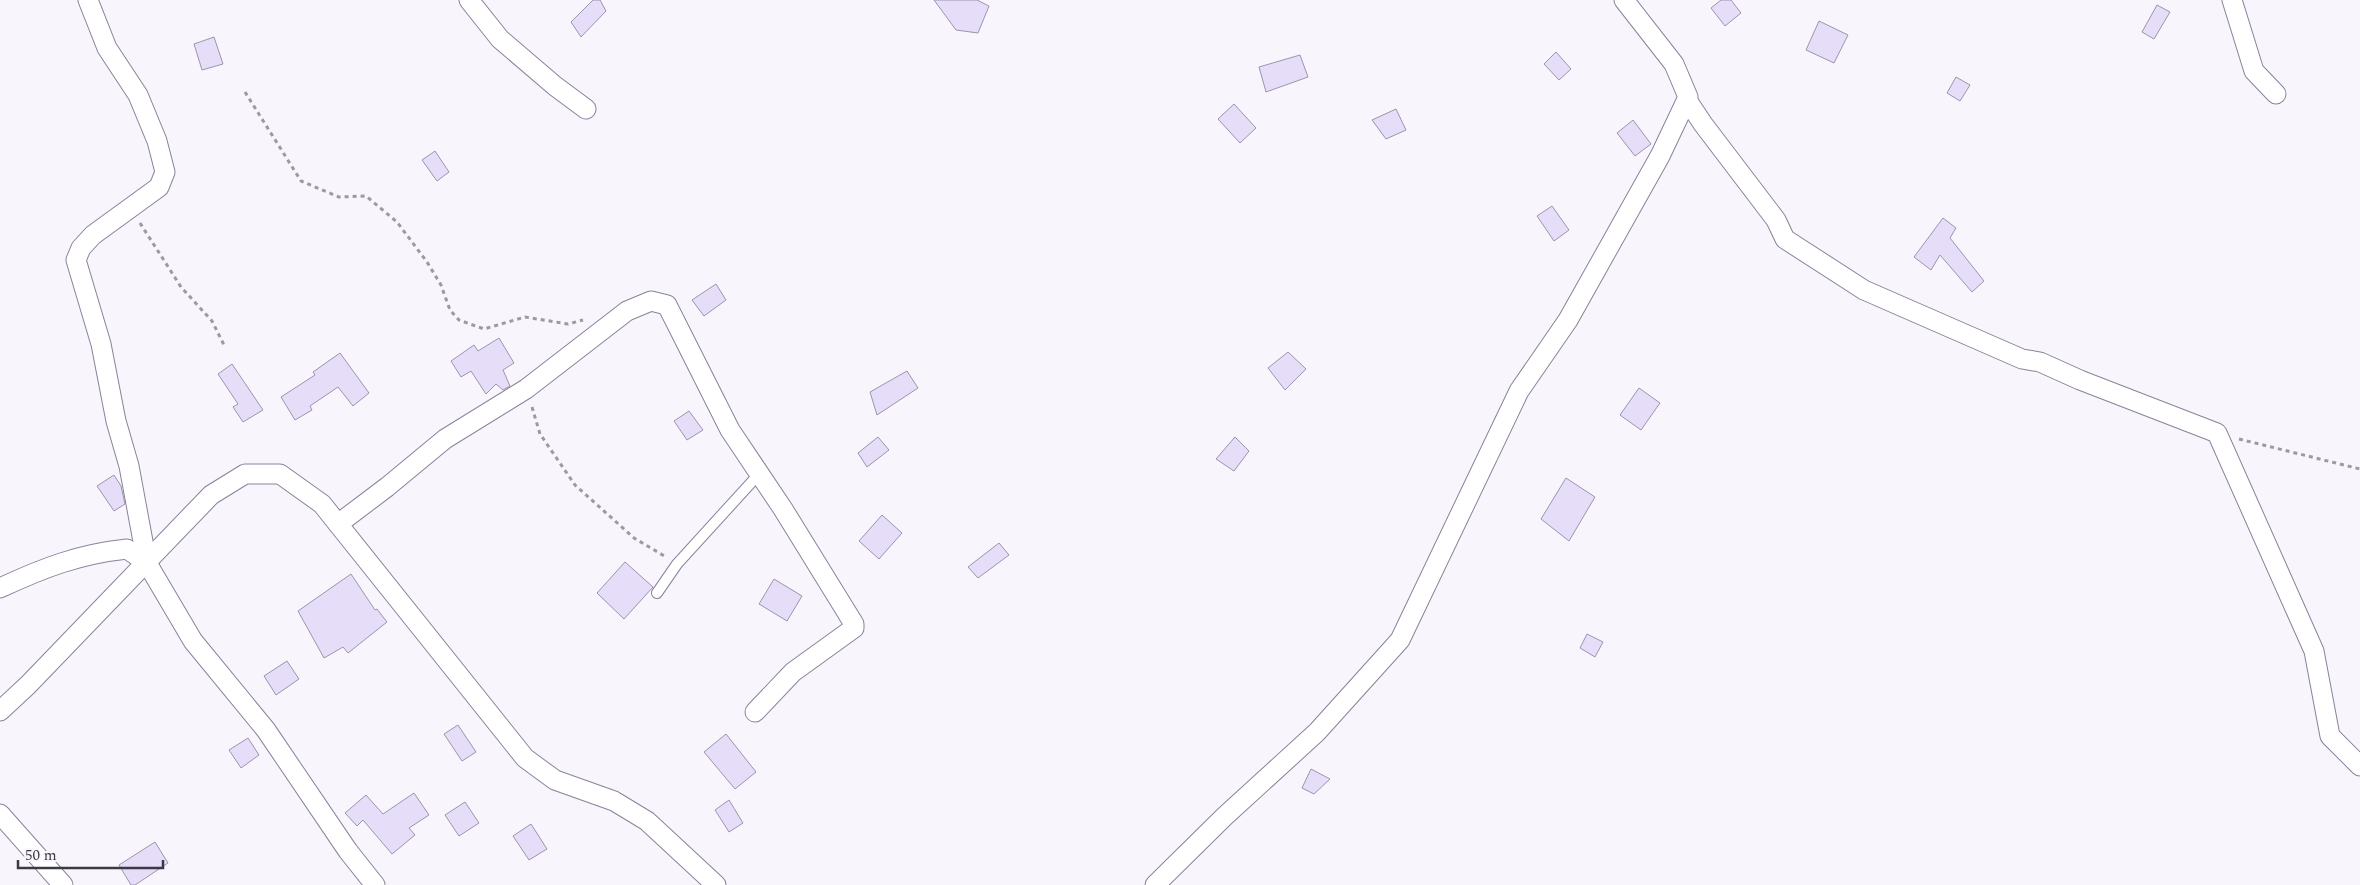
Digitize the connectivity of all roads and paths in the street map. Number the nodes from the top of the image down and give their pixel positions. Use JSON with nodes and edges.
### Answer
{"nodes":[{"id":1,"x":88,"y":0,"type":"edge"},
{"id":2,"x":469,"y":0,"type":"edge"},
{"id":3,"x":1624,"y":0,"type":"edge"},
{"id":4,"x":2232,"y":0,"type":"edge"},
{"id":5,"x":245,"y":92,"type":"dead end"},
{"id":6,"x":2276,"y":94,"type":"dead end"},
{"id":7,"x":1687,"y":100,"type":"junction"},
{"id":8,"x":586,"y":109,"type":"dead end"},
{"id":9,"x":129,"y":208,"type":"junction"},
{"id":10,"x":591,"y":318,"type":"dead end"},
{"id":11,"x":225,"y":347,"type":"dead end"},
{"id":12,"x":526,"y":389,"type":"junction"},
{"id":13,"x":2217,"y":434,"type":"junction"},
{"id":14,"x":2360,"y":468,"type":"edge"},
{"id":15,"x":759,"y":474,"type":"junction"},
{"id":16,"x":338,"y":524,"type":"junction"},
{"id":17,"x":147,"y":563,"type":"junction"},
{"id":18,"x":677,"y":564,"type":"junction"},
{"id":19,"x":0,"y":588,"type":"edge"},
{"id":20,"x":658,"y":593,"type":"dead end"},
{"id":21,"x":0,"y":711,"type":"edge"},
{"id":22,"x":756,"y":712,"type":"dead end"},
{"id":23,"x":2360,"y":766,"type":"edge"},
{"id":24,"x":0,"y":814,"type":"edge"},
{"id":25,"x":63,"y":885,"type":"edge"},
{"id":26,"x":374,"y":885,"type":"edge"},
{"id":27,"x":716,"y":885,"type":"edge"},
{"id":28,"x":1155,"y":885,"type":"edge"}],
"edges":[{"from":1,"to":9,"type":"street"},
{"from":2,"to":8,"type":"street"},
{"from":3,"to":7,"type":"street"},
{"from":4,"to":6,"type":"street"},
{"from":5,"to":10,"type":"path"},
{"from":7,"to":13,"type":"street"},
{"from":7,"to":28,"type":"street"},
{"from":9,"to":11,"type":"path"},
{"from":9,"to":17,"type":"street"},
{"from":12,"to":15,"type":"street"},
{"from":12,"to":16,"type":"street"},
{"from":12,"to":18,"type":"path"},
{"from":13,"to":14,"type":"path"},
{"from":13,"to":23,"type":"street"},
{"from":15,"to":18,"type":"lane"},
{"from":15,"to":22,"type":"street"},
{"from":16,"to":17,"type":"street"},
{"from":16,"to":27,"type":"street"},
{"from":17,"to":19,"type":"street"},
{"from":17,"to":21,"type":"street"},
{"from":17,"to":26,"type":"street"},
{"from":18,"to":20,"type":"lane"},
{"from":24,"to":25,"type":"street"}]}
